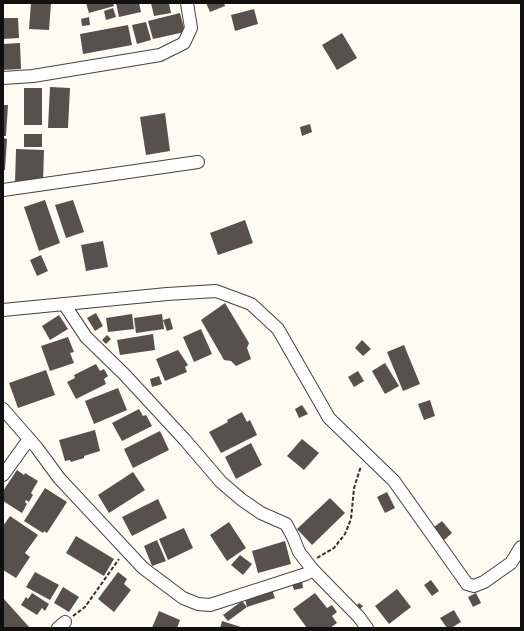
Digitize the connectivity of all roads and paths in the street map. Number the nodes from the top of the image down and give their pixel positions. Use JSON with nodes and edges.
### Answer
{"nodes":[{"id":1,"x":187,"y":3,"type":"edge"},
{"id":2,"x":3,"y":78,"type":"edge"},
{"id":3,"x":198,"y":162,"type":"dead end"},
{"id":4,"x":3,"y":190,"type":"edge"},
{"id":5,"x":64,"y":304,"type":"junction"},
{"id":6,"x":3,"y":310,"type":"edge"},
{"id":7,"x":3,"y":409,"type":"edge"},
{"id":8,"x":29,"y":439,"type":"junction"},
{"id":9,"x":365,"y":454,"type":"junction"},
{"id":10,"x":3,"y":475,"type":"edge"},
{"id":11,"x":521,"y":546,"type":"edge"},
{"id":12,"x":125,"y":549,"type":"junction"},
{"id":13,"x":310,"y":567,"type":"junction"},
{"id":14,"x":62,"y":625,"type":"edge"},
{"id":15,"x":367,"y":628,"type":"edge"}],
"edges":[{"from":1,"to":2,"type":"street"},
{"from":3,"to":4,"type":"street"},
{"from":5,"to":6,"type":"street"},
{"from":5,"to":9,"type":"street"},
{"from":5,"to":13,"type":"street"},
{"from":7,"to":8,"type":"street"},
{"from":8,"to":10,"type":"street"},
{"from":8,"to":12,"type":"street"},
{"from":9,"to":11,"type":"street"},
{"from":9,"to":13,"type":"path"},
{"from":12,"to":13,"type":"street"},
{"from":12,"to":14,"type":"path"},
{"from":13,"to":15,"type":"street"}]}
